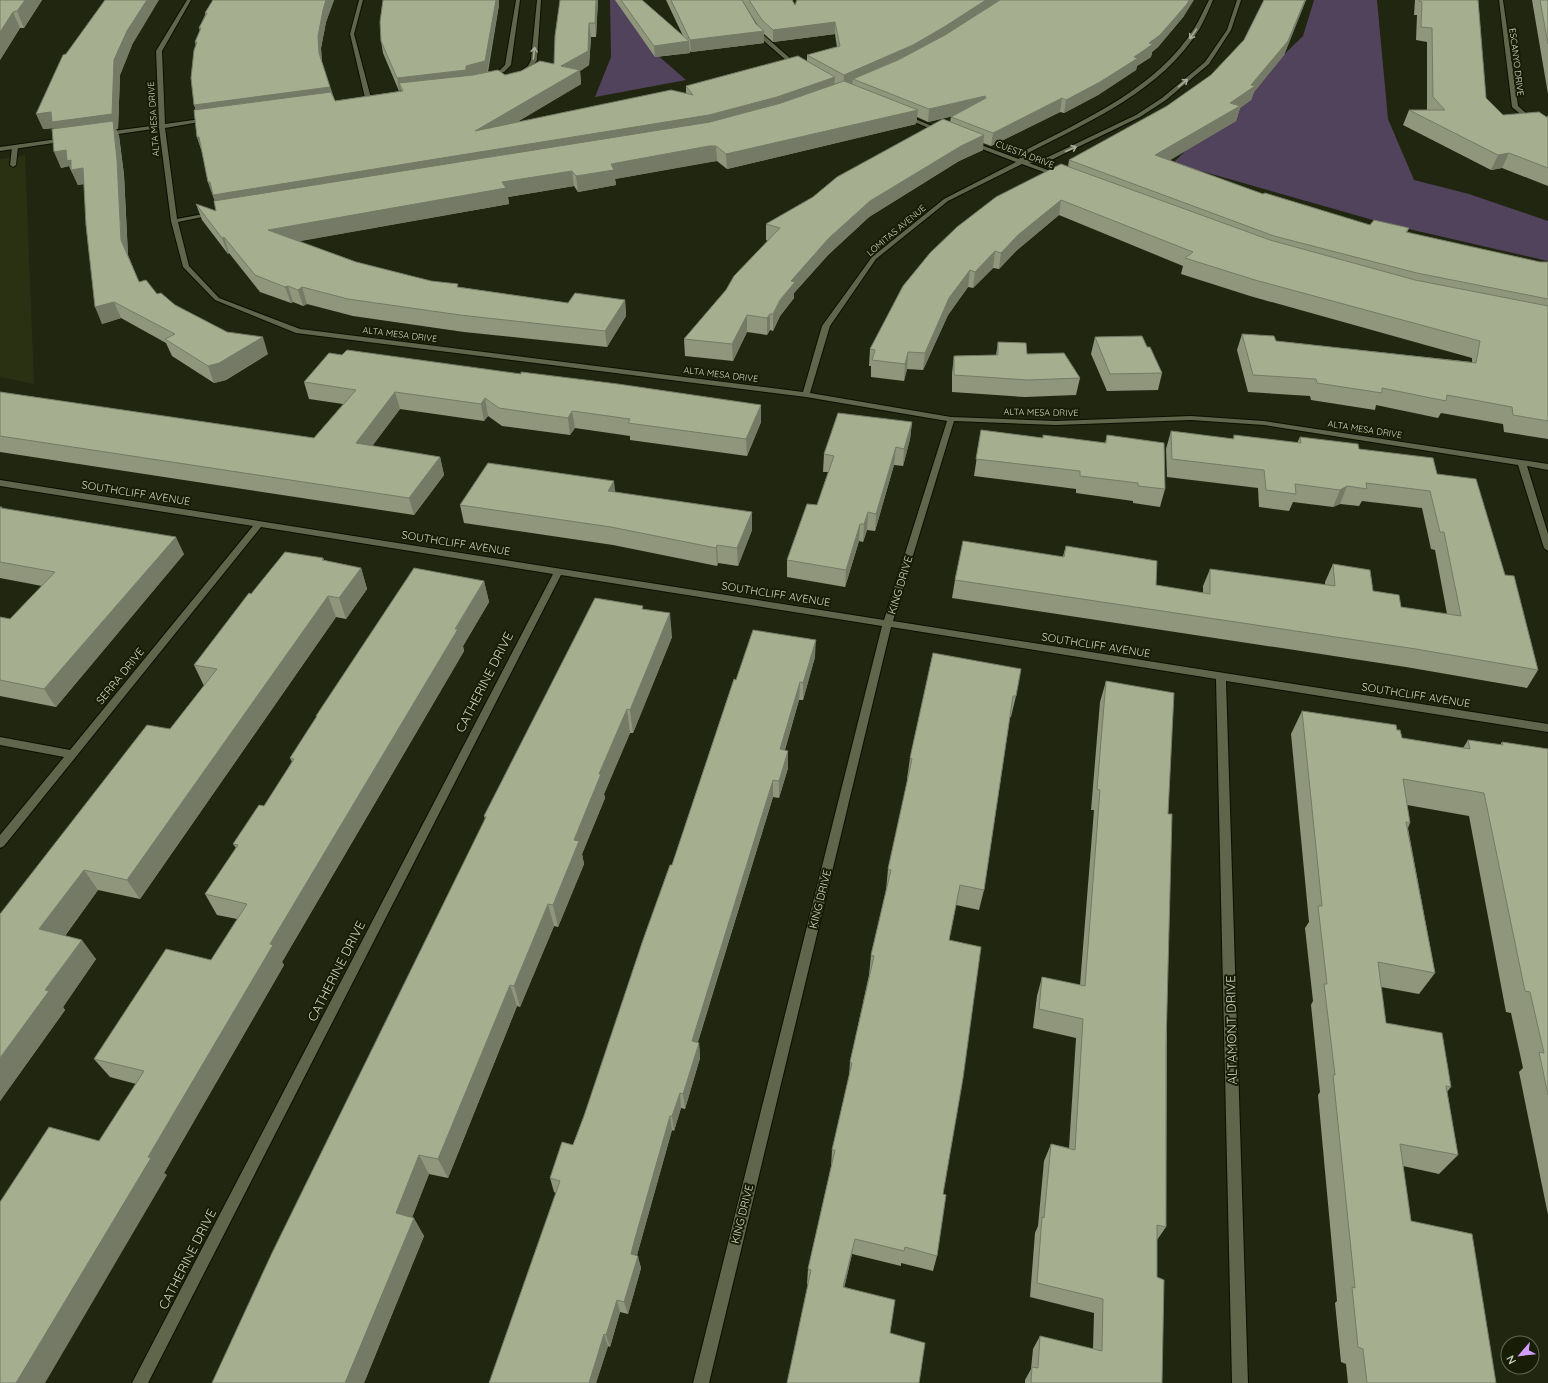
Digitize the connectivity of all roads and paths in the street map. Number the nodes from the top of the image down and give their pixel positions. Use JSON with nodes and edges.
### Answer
{"nodes":[{"id":1,"x":190,"y":0,"type":"edge"},
{"id":2,"x":361,"y":0,"type":"edge"},
{"id":3,"x":518,"y":0,"type":"edge"},
{"id":4,"x":540,"y":0,"type":"edge"},
{"id":5,"x":1211,"y":0,"type":"edge"},
{"id":6,"x":1239,"y":0,"type":"edge"},
{"id":7,"x":1501,"y":0,"type":"edge"},
{"id":8,"x":751,"y":20,"type":"edge"},
{"id":9,"x":806,"y":71,"type":"edge"},
{"id":10,"x":515,"y":76,"type":"edge"},
{"id":11,"x":485,"y":78,"type":"edge"},
{"id":12,"x":376,"y":97,"type":"edge"},
{"id":13,"x":368,"y":98,"type":"junction"},
{"id":14,"x":361,"y":99,"type":"edge"},
{"id":15,"x":894,"y":113,"type":"edge"},
{"id":16,"x":216,"y":119,"type":"edge"},
{"id":17,"x":162,"y":126,"type":"junction"},
{"id":18,"x":946,"y":133,"type":"edge"},
{"id":19,"x":100,"y":135,"type":"edge"},
{"id":20,"x":1548,"y":135,"type":"edge"},
{"id":21,"x":69,"y":139,"type":"edge"},
{"id":22,"x":961,"y":139,"type":"edge"},
{"id":23,"x":15,"y":147,"type":"junction"},
{"id":24,"x":0,"y":149,"type":"edge"},
{"id":25,"x":1021,"y":162,"type":"junction"},
{"id":26,"x":13,"y":165,"type":"dead end"},
{"id":27,"x":1066,"y":179,"type":"edge"},
{"id":28,"x":220,"y":213,"type":"edge"},
{"id":29,"x":174,"y":221,"type":"junction"},
{"id":30,"x":806,"y":395,"type":"junction"},
{"id":31,"x":952,"y":419,"type":"junction"},
{"id":32,"x":1522,"y":464,"type":"junction"},
{"id":33,"x":1548,"y":467,"type":"edge"},
{"id":34,"x":0,"y":483,"type":"edge"},
{"id":35,"x":259,"y":524,"type":"junction"},
{"id":36,"x":1548,"y":548,"type":"edge"},
{"id":37,"x":558,"y":572,"type":"junction"},
{"id":38,"x":887,"y":624,"type":"junction"},
{"id":39,"x":1222,"y":677,"type":"junction"},
{"id":40,"x":1548,"y":728,"type":"edge"},
{"id":41,"x":0,"y":741,"type":"edge"},
{"id":42,"x":72,"y":754,"type":"junction"},
{"id":43,"x":0,"y":843,"type":"edge"},
{"id":44,"x":140,"y":1383,"type":"edge"},
{"id":45,"x":701,"y":1383,"type":"edge"},
{"id":46,"x":1240,"y":1383,"type":"edge"}],
"edges":[{"from":1,"to":17,"type":"street","name":"ALTA MESA DRIVE"},
{"from":2,"to":13,"type":"street"},
{"from":3,"to":11,"type":"street"},
{"from":10,"to":4,"type":"street","one_way":true},
{"from":5,"to":25,"type":"street","name":"LOMITAS AVENUE","one_way":true},
{"from":25,"to":6,"type":"street","name":"LOMITAS AVENUE","one_way":true},
{"from":7,"to":20,"type":"street","name":"ESCANYO DRIVE"},
{"from":8,"to":9,"type":"street"},
{"from":12,"to":13,"type":"street"},
{"from":13,"to":14,"type":"street"},
{"from":15,"to":18,"type":"street"},
{"from":16,"to":17,"type":"street"},
{"from":17,"to":19,"type":"street"},
{"from":17,"to":29,"type":"street","name":"ALTA MESA DRIVE"},
{"from":21,"to":23,"type":"street"},
{"from":22,"to":25,"type":"street","name":"CUESTA DRIVE"},
{"from":23,"to":24,"type":"street"},
{"from":23,"to":26,"type":"street"},
{"from":25,"to":27,"type":"street","name":"CUESTA DRIVE"},
{"from":25,"to":30,"type":"street","name":"LOMITAS AVENUE"},
{"from":28,"to":29,"type":"street"},
{"from":29,"to":30,"type":"street","name":"ALTA MESA DRIVE"},
{"from":30,"to":31,"type":"street","name":"ALTA MESA DRIVE"},
{"from":31,"to":32,"type":"street","name":"ALTA MESA DRIVE"},
{"from":31,"to":38,"type":"street","name":"KING DRIVE"},
{"from":32,"to":33,"type":"street","name":"ALTA MESA DRIVE"},
{"from":32,"to":36,"type":"street"},
{"from":34,"to":35,"type":"street","name":"SOUTHCLIFF AVENUE"},
{"from":35,"to":37,"type":"street","name":"SOUTHCLIFF AVENUE"},
{"from":35,"to":42,"type":"street","name":"SERRA DRIVE"},
{"from":37,"to":38,"type":"street","name":"SOUTHCLIFF AVENUE"},
{"from":37,"to":44,"type":"street","name":"CATHERINE DRIVE"},
{"from":38,"to":39,"type":"street","name":"SOUTHCLIFF AVENUE"},
{"from":38,"to":45,"type":"street","name":"KING DRIVE"},
{"from":39,"to":40,"type":"street","name":"SOUTHCLIFF AVENUE"},
{"from":39,"to":46,"type":"street","name":"ALTAMONT DRIVE"},
{"from":41,"to":42,"type":"street"},
{"from":42,"to":43,"type":"street","name":"SERRA DRIVE"}]}
